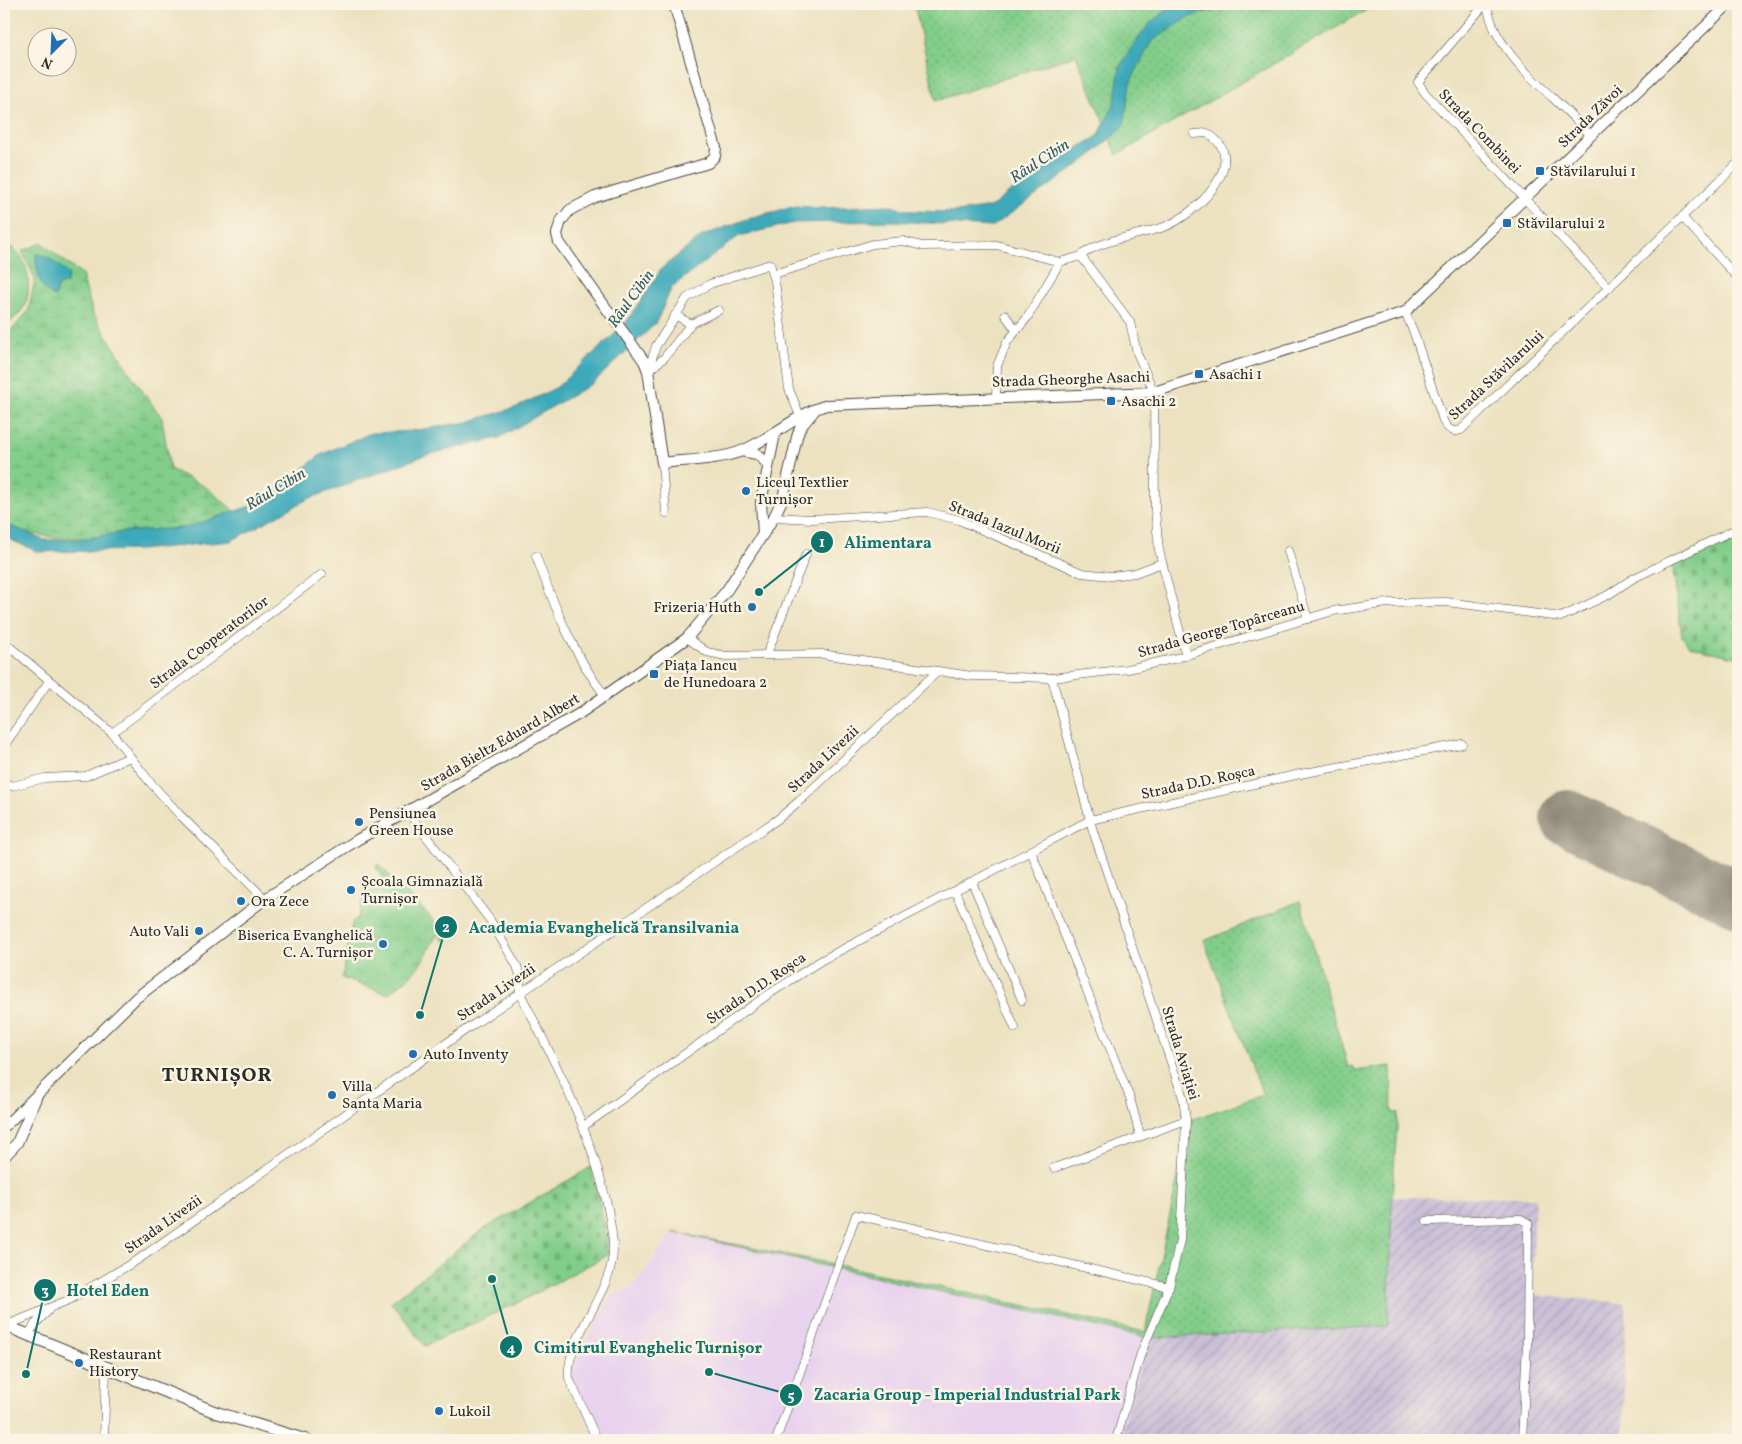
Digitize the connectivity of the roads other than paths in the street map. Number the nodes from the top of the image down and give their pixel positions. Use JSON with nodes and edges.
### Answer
{"nodes":[{"id":1,"x":674,"y":4,"type":"edge"},
{"id":2,"x":1485,"y":4,"type":"edge"},
{"id":3,"x":1729,"y":4,"type":"edge"},
{"id":4,"x":1194,"y":134,"type":"dead end"},
{"id":5,"x":1591,"y":136,"type":"junction"},
{"id":6,"x":1738,"y":163,"type":"edge"},
{"id":7,"x":1526,"y":198,"type":"junction"},
{"id":8,"x":1682,"y":217,"type":"junction"},
{"id":9,"x":1081,"y":256,"type":"junction"},
{"id":10,"x":1060,"y":262,"type":"junction"},
{"id":11,"x":774,"y":274,"type":"junction"},
{"id":12,"x":1738,"y":278,"type":"edge"},
{"id":13,"x":1609,"y":288,"type":"junction"},
{"id":14,"x":720,"y":310,"type":"dead end"},
{"id":15,"x":1405,"y":312,"type":"junction"},
{"id":16,"x":675,"y":315,"type":"junction"},
{"id":17,"x":1005,"y":315,"type":"dead end"},
{"id":18,"x":691,"y":324,"type":"junction"},
{"id":19,"x":1016,"y":330,"type":"junction"},
{"id":20,"x":648,"y":371,"type":"junction"},
{"id":21,"x":1154,"y":392,"type":"junction"},
{"id":22,"x":996,"y":397,"type":"junction"},
{"id":23,"x":817,"y":408,"type":"junction"},
{"id":24,"x":800,"y":416,"type":"junction"},
{"id":25,"x":775,"y":434,"type":"junction"},
{"id":26,"x":740,"y":451,"type":"junction"},
{"id":27,"x":662,"y":463,"type":"junction"},
{"id":28,"x":768,"y":464,"type":"junction"},
{"id":29,"x":666,"y":513,"type":"dead end"},
{"id":30,"x":774,"y":517,"type":"junction"},
{"id":31,"x":1738,"y":528,"type":"edge"},
{"id":32,"x":763,"y":535,"type":"junction"},
{"id":33,"x":1288,"y":551,"type":"dead end"},
{"id":34,"x":806,"y":554,"type":"dead end"},
{"id":35,"x":536,"y":556,"type":"dead end"},
{"id":36,"x":1162,"y":563,"type":"junction"},
{"id":37,"x":322,"y":574,"type":"dead end"},
{"id":38,"x":1308,"y":619,"type":"junction"},
{"id":39,"x":687,"y":638,"type":"junction"},
{"id":40,"x":4,"y":642,"type":"edge"},
{"id":41,"x":767,"y":654,"type":"junction"},
{"id":42,"x":1186,"y":656,"type":"junction"},
{"id":43,"x":937,"y":672,"type":"junction"},
{"id":44,"x":1052,"y":678,"type":"junction"},
{"id":45,"x":49,"y":680,"type":"junction"},
{"id":46,"x":606,"y":697,"type":"junction"},
{"id":47,"x":112,"y":733,"type":"junction"},
{"id":48,"x":1462,"y":744,"type":"dead end"},
{"id":49,"x":4,"y":746,"type":"edge"},
{"id":50,"x":130,"y":757,"type":"junction"},
{"id":51,"x":4,"y":782,"type":"edge"},
{"id":52,"x":407,"y":812,"type":"junction"},
{"id":53,"x":1090,"y":820,"type":"junction"},
{"id":54,"x":1031,"y":851,"type":"junction"},
{"id":55,"x":972,"y":882,"type":"junction"},
{"id":56,"x":955,"y":891,"type":"junction"},
{"id":57,"x":264,"y":899,"type":"junction"},
{"id":58,"x":520,"y":993,"type":"junction"},
{"id":59,"x":1022,"y":1000,"type":"dead end"},
{"id":60,"x":1015,"y":1028,"type":"dead end"},
{"id":61,"x":37,"y":1095,"type":"junction"},
{"id":62,"x":1186,"y":1120,"type":"junction"},
{"id":63,"x":584,"y":1126,"type":"junction"},
{"id":64,"x":4,"y":1127,"type":"edge"},
{"id":65,"x":1140,"y":1136,"type":"junction"},
{"id":66,"x":4,"y":1157,"type":"edge"},
{"id":67,"x":1054,"y":1168,"type":"dead end"},
{"id":68,"x":1427,"y":1221,"type":"dead end"},
{"id":69,"x":1169,"y":1287,"type":"junction"},
{"id":70,"x":49,"y":1309,"type":"junction"},
{"id":71,"x":4,"y":1326,"type":"edge"},
{"id":72,"x":28,"y":1335,"type":"junction"},
{"id":73,"x":106,"y":1367,"type":"junction"},
{"id":74,"x":104,"y":1440,"type":"edge"},
{"id":75,"x":306,"y":1440,"type":"edge"},
{"id":76,"x":597,"y":1440,"type":"edge"},
{"id":77,"x":776,"y":1440,"type":"edge"},
{"id":78,"x":1116,"y":1440,"type":"edge"},
{"id":79,"x":1522,"y":1440,"type":"edge"}],
"edges":[{"from":1,"to":20,"type":"street"},
{"from":2,"to":5,"type":"street"},
{"from":2,"to":7,"type":"street","name":"Strada Combinei"},
{"from":3,"to":5,"type":"street","name":"Strada Zăvoi"},
{"from":4,"to":9,"type":"street"},
{"from":5,"to":7,"type":"street","name":"Strada Zăvoi"},
{"from":6,"to":8,"type":"street","name":"Strada Stăvilarului"},
{"from":7,"to":13,"type":"street"},
{"from":7,"to":15,"type":"street","name":"Strada Zăvoi"},
{"from":8,"to":12,"type":"street"},
{"from":8,"to":13,"type":"street","name":"Strada Stăvilarului"},
{"from":9,"to":10,"type":"street"},
{"from":9,"to":21,"type":"street"},
{"from":10,"to":11,"type":"street"},
{"from":10,"to":19,"type":"street"},
{"from":11,"to":16,"type":"street"},
{"from":11,"to":24,"type":"street"},
{"from":13,"to":15,"type":"street","name":"Strada Stăvilarului"},
{"from":14,"to":18,"type":"street"},
{"from":15,"to":21,"type":"street","name":"Strada Gheorghe Asachi"},
{"from":16,"to":18,"type":"street"},
{"from":16,"to":20,"type":"street"},
{"from":17,"to":19,"type":"street"},
{"from":18,"to":20,"type":"street"},
{"from":19,"to":22,"type":"street"},
{"from":20,"to":27,"type":"street"},
{"from":21,"to":22,"type":"street","name":"Strada Gheorghe Asachi"},
{"from":21,"to":36,"type":"street"},
{"from":22,"to":23,"type":"street","name":"Strada Gheorghe Asachi"},
{"from":23,"to":24,"type":"street","name":"Strada Gheorghe Asachi"},
{"from":23,"to":30,"type":"street","name":"Strada Bieltz Eduard Albert"},
{"from":24,"to":25,"type":"street","name":"Strada Gheorghe Asachi"},
{"from":25,"to":26,"type":"street","name":"Strada Gheorghe Asachi"},
{"from":25,"to":28,"type":"street"},
{"from":26,"to":27,"type":"street"},
{"from":26,"to":28,"type":"street"},
{"from":27,"to":29,"type":"street"},
{"from":28,"to":32,"type":"street"},
{"from":30,"to":32,"type":"street","name":"Strada Bieltz Eduard Albert"},
{"from":30,"to":36,"type":"street","name":"Strada Iazul Morii"},
{"from":31,"to":38,"type":"street","name":"Strada George Topârceanu"},
{"from":32,"to":39,"type":"street","name":"Strada Bieltz Eduard Albert"},
{"from":33,"to":38,"type":"street"},
{"from":34,"to":41,"type":"street"},
{"from":35,"to":46,"type":"street"},
{"from":36,"to":42,"type":"street"},
{"from":37,"to":47,"type":"street","name":"Strada Cooperatorilor"},
{"from":38,"to":42,"type":"street","name":"Strada George Topârceanu"},
{"from":39,"to":41,"type":"street","name":"Strada George Topârceanu"},
{"from":39,"to":46,"type":"street","name":"Strada Bieltz Eduard Albert"},
{"from":40,"to":45,"type":"street"},
{"from":41,"to":43,"type":"street","name":"Strada George Topârceanu"},
{"from":42,"to":44,"type":"street","name":"Strada George Topârceanu"},
{"from":43,"to":44,"type":"street","name":"Strada George Topârceanu"},
{"from":43,"to":58,"type":"street","name":"Strada Livezii"},
{"from":44,"to":53,"type":"street","name":"Strada Aviației"},
{"from":45,"to":47,"type":"street"},
{"from":45,"to":49,"type":"street"},
{"from":46,"to":52,"type":"street","name":"Strada Bieltz Eduard Albert"},
{"from":47,"to":50,"type":"street"},
{"from":48,"to":53,"type":"street","name":"Strada D.D. Roșca"},
{"from":50,"to":51,"type":"street"},
{"from":50,"to":57,"type":"street"},
{"from":52,"to":57,"type":"street","name":"Strada Bieltz Eduard Albert"},
{"from":52,"to":58,"type":"street"},
{"from":53,"to":54,"type":"street","name":"Strada D.D. Roșca"},
{"from":53,"to":62,"type":"street","name":"Strada Aviației"},
{"from":54,"to":55,"type":"street","name":"Strada D.D. Roșca"},
{"from":54,"to":65,"type":"street"},
{"from":55,"to":56,"type":"street","name":"Strada D.D. Roșca"},
{"from":55,"to":59,"type":"street"},
{"from":56,"to":60,"type":"street"},
{"from":56,"to":63,"type":"street","name":"Strada D.D. Roșca"},
{"from":57,"to":61,"type":"street","name":"Strada Bieltz Eduard Albert"},
{"from":58,"to":63,"type":"street"},
{"from":58,"to":70,"type":"street","name":"Strada Livezii"},
{"from":61,"to":64,"type":"street","name":"Strada Bieltz Eduard Albert"},
{"from":61,"to":66,"type":"street"},
{"from":62,"to":65,"type":"street"},
{"from":62,"to":69,"type":"street","name":"Strada Aviației"},
{"from":63,"to":76,"type":"street"},
{"from":65,"to":67,"type":"street"},
{"from":68,"to":79,"type":"street"},
{"from":69,"to":77,"type":"street"},
{"from":69,"to":78,"type":"street","name":"Strada Aviației"},
{"from":70,"to":71,"type":"street","name":"Strada Livezii"},
{"from":70,"to":72,"type":"street","name":"Strada Livezii"},
{"from":71,"to":72,"type":"main road"},
{"from":72,"to":73,"type":"main road"},
{"from":73,"to":74,"type":"street"},
{"from":73,"to":75,"type":"main road"}]}
